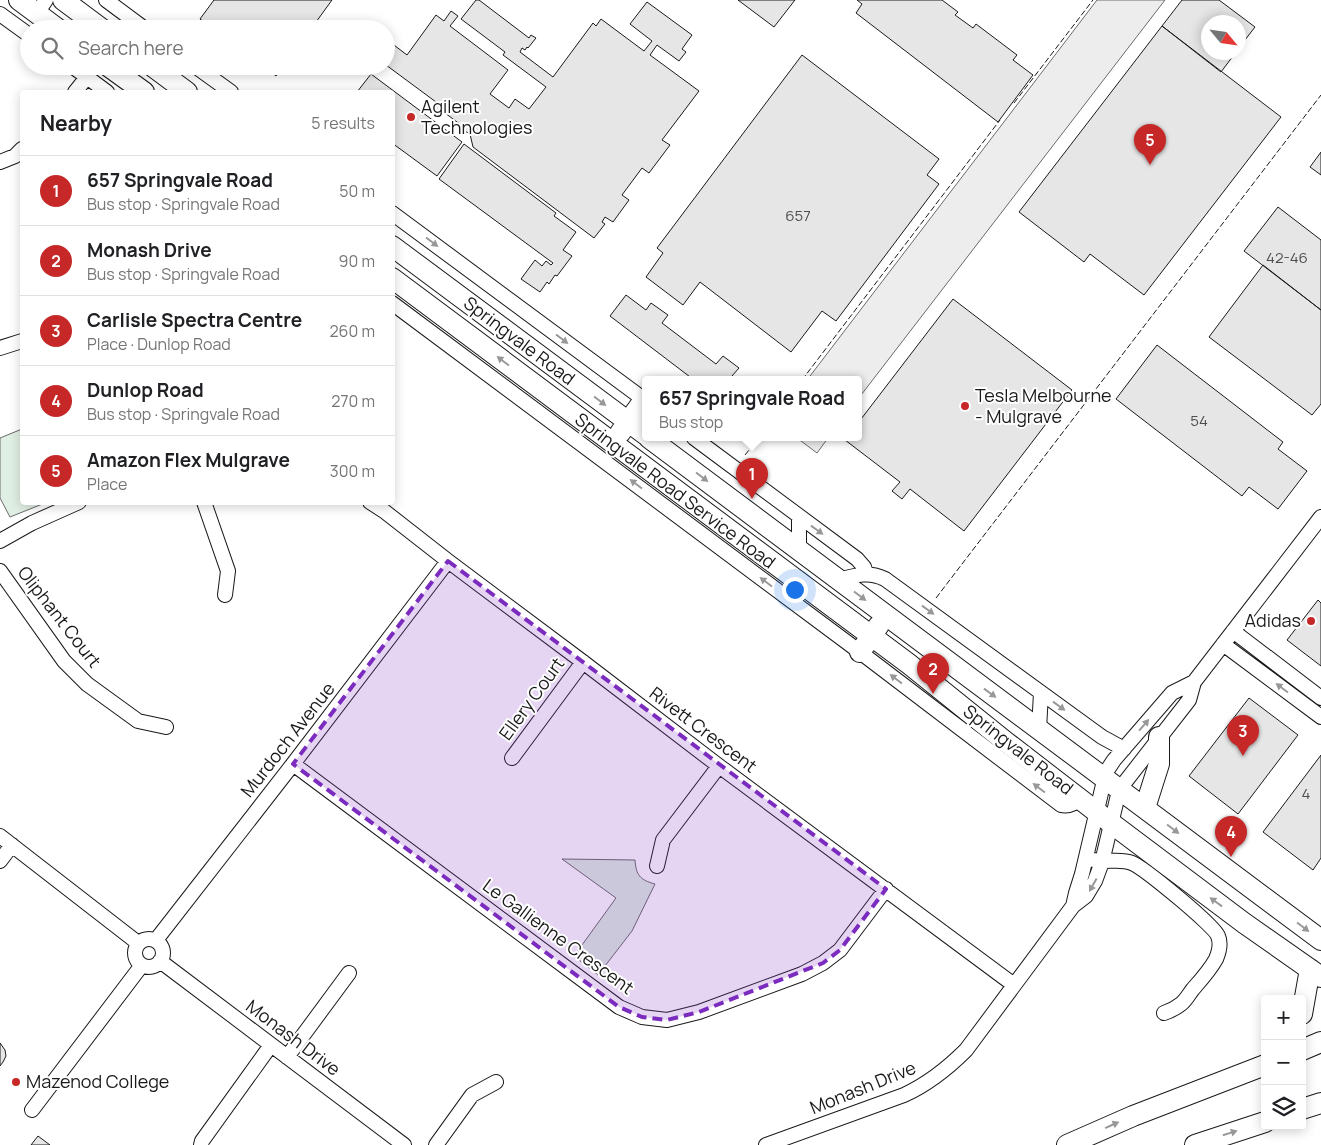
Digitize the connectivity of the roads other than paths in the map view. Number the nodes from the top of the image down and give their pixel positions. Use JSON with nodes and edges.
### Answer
{"nodes":[{"id":1,"x":19,"y":0,"type":"edge"},
{"id":2,"x":63,"y":0,"type":"edge"},
{"id":3,"x":106,"y":0,"type":"edge"},
{"id":4,"x":42,"y":6,"type":"edge"},
{"id":5,"x":0,"y":14,"type":"edge"},
{"id":6,"x":52,"y":20,"type":"edge"},
{"id":7,"x":90,"y":20,"type":"edge"},
{"id":8,"x":132,"y":20,"type":"edge"},
{"id":9,"x":20,"y":28,"type":"edge"},
{"id":10,"x":84,"y":75,"type":"edge"},
{"id":11,"x":120,"y":75,"type":"edge"},
{"id":12,"x":164,"y":75,"type":"edge"},
{"id":13,"x":207,"y":75,"type":"edge"},
{"id":14,"x":87,"y":77,"type":"junction"},
{"id":15,"x":77,"y":90,"type":"edge"},
{"id":16,"x":104,"y":90,"type":"edge"},
{"id":17,"x":141,"y":90,"type":"edge"},
{"id":18,"x":184,"y":90,"type":"edge"},
{"id":19,"x":228,"y":90,"type":"edge"},
{"id":20,"x":20,"y":151,"type":"edge"},
{"id":21,"x":0,"y":162,"type":"edge"},
{"id":22,"x":395,"y":215,"type":"edge"},
{"id":23,"x":395,"y":248,"type":"edge"},
{"id":24,"x":395,"y":280,"type":"edge"},
{"id":25,"x":395,"y":305,"type":"edge"},
{"id":26,"x":20,"y":344,"type":"edge"},
{"id":27,"x":0,"y":348,"type":"edge"},
{"id":28,"x":525,"y":377,"type":"junction"},
{"id":29,"x":513,"y":393,"type":"junction"},
{"id":30,"x":642,"y":399,"type":"edge"},
{"id":31,"x":642,"y":405,"type":"edge"},
{"id":32,"x":628,"y":422,"type":"junction"},
{"id":33,"x":642,"y":432,"type":"edge"},
{"id":34,"x":653,"y":441,"type":"edge"},
{"id":35,"x":698,"y":441,"type":"edge"},
{"id":36,"x":612,"y":443,"type":"junction"},
{"id":37,"x":73,"y":505,"type":"edge"},
{"id":38,"x":205,"y":505,"type":"edge"},
{"id":39,"x":375,"y":505,"type":"edge"},
{"id":40,"x":799,"y":516,"type":"junction"},
{"id":41,"x":1321,"y":517,"type":"edge"},
{"id":42,"x":0,"y":541,"type":"edge"},
{"id":43,"x":799,"y":550,"type":"junction"},
{"id":44,"x":448,"y":562,"type":"junction"},
{"id":45,"x":0,"y":572,"type":"edge"},
{"id":46,"x":866,"y":573,"type":"junction"},
{"id":47,"x":839,"y":580,"type":"junction"},
{"id":48,"x":225,"y":595,"type":"dead end"},
{"id":49,"x":886,"y":615,"type":"junction"},
{"id":50,"x":1233,"y":631,"type":"junction"},
{"id":51,"x":866,"y":644,"type":"junction"},
{"id":52,"x":1223,"y":644,"type":"junction"},
{"id":53,"x":583,"y":662,"type":"junction"},
{"id":54,"x":1194,"y":682,"type":"junction"},
{"id":55,"x":1041,"y":693,"type":"junction"},
{"id":56,"x":1321,"y":698,"type":"edge"},
{"id":57,"x":1321,"y":717,"type":"edge"},
{"id":58,"x":166,"y":728,"type":"dead end"},
{"id":59,"x":1039,"y":729,"type":"junction"},
{"id":60,"x":1159,"y":737,"type":"junction"},
{"id":61,"x":1124,"y":749,"type":"junction"},
{"id":62,"x":512,"y":758,"type":"dead end"},
{"id":63,"x":294,"y":764,"type":"junction"},
{"id":64,"x":719,"y":766,"type":"junction"},
{"id":65,"x":1112,"y":784,"type":"junction"},
{"id":66,"x":1145,"y":808,"type":"junction"},
{"id":67,"x":1104,"y":818,"type":"junction"},
{"id":68,"x":0,"y":836,"type":"edge"},
{"id":69,"x":12,"y":845,"type":"junction"},
{"id":70,"x":1086,"y":859,"type":"junction"},
{"id":71,"x":0,"y":861,"type":"edge"},
{"id":72,"x":1102,"y":862,"type":"junction"},
{"id":73,"x":657,"y":866,"type":"dead end"},
{"id":74,"x":886,"y":889,"type":"junction"},
{"id":75,"x":1073,"y":906,"type":"junction"},
{"id":76,"x":156,"y":940,"type":"junction"},
{"id":77,"x":1321,"y":940,"type":"edge"},
{"id":78,"x":138,"y":943,"type":"junction"},
{"id":79,"x":160,"y":962,"type":"junction"},
{"id":80,"x":142,"y":966,"type":"junction"},
{"id":81,"x":349,"y":973,"type":"dead end"},
{"id":82,"x":1315,"y":973,"type":"edge"},
{"id":83,"x":1014,"y":985,"type":"junction"},
{"id":84,"x":1306,"y":1001,"type":"edge"},
{"id":85,"x":1164,"y":1013,"type":"dead end"},
{"id":86,"x":1321,"y":1042,"type":"edge"},
{"id":87,"x":272,"y":1046,"type":"junction"},
{"id":88,"x":1306,"y":1048,"type":"edge"},
{"id":89,"x":287,"y":1057,"type":"junction"},
{"id":90,"x":1261,"y":1067,"type":"edge"},
{"id":91,"x":496,"y":1082,"type":"dead end"},
{"id":92,"x":1321,"y":1103,"type":"edge"},
{"id":93,"x":1306,"y":1108,"type":"edge"},
{"id":94,"x":32,"y":1110,"type":"dead end"},
{"id":95,"x":1261,"y":1123,"type":"edge"},
{"id":96,"x":201,"y":1145,"type":"edge"},
{"id":97,"x":404,"y":1145,"type":"edge"},
{"id":98,"x":436,"y":1145,"type":"edge"},
{"id":99,"x":766,"y":1145,"type":"edge"},
{"id":100,"x":1067,"y":1145,"type":"edge"},
{"id":101,"x":1195,"y":1145,"type":"edge"}],
"edges":[{"from":1,"to":4,"type":"highway"},
{"from":2,"to":7,"type":"highway"},
{"from":3,"to":8,"type":"street"},
{"from":4,"to":6,"type":"highway"},
{"from":5,"to":9,"type":"street"},
{"from":10,"to":14,"type":"street"},
{"from":11,"to":17,"type":"highway"},
{"from":12,"to":18,"type":"highway"},
{"from":13,"to":19,"type":"street"},
{"from":14,"to":15,"type":"street"},
{"from":14,"to":16,"type":"street"},
{"from":20,"to":21,"type":"street"},
{"from":22,"to":30,"type":"street","one_way":true},
{"from":23,"to":32,"type":"highway","name":"Springvale Road","one_way":true},
{"from":28,"to":24,"type":"highway","name":"Springvale Road","one_way":true},
{"from":25,"to":29,"type":"street","name":"Springvale Road Service Road"},
{"from":26,"to":27,"type":"street"},
{"from":28,"to":29,"type":"street","name":"Springvale Road"},
{"from":28,"to":36,"type":"highway","name":"Springvale Road"},
{"from":51,"to":29,"type":"street","name":"Springvale Road Service Road","one_way":true},
{"from":31,"to":32,"type":"highway"},
{"from":32,"to":33,"type":"highway","name":"Springvale Road"},
{"from":32,"to":36,"type":"highway"},
{"from":34,"to":43,"type":"highway","name":"Springvale Road","one_way":true},
{"from":35,"to":40,"type":"street"},
{"from":36,"to":51,"type":"highway","name":"Springvale Road"},
{"from":37,"to":42,"type":"street"},
{"from":38,"to":48,"type":"street"},
{"from":39,"to":44,"type":"street","name":"Rivett Crescent"},
{"from":40,"to":43,"type":"street"},
{"from":40,"to":46,"type":"street","one_way":true},
{"from":41,"to":50,"type":"street"},
{"from":43,"to":47,"type":"highway","name":"Springvale Road"},
{"from":44,"to":53,"type":"street","name":"Rivett Crescent"},
{"from":44,"to":63,"type":"street","name":"Murdoch Avenue"},
{"from":45,"to":58,"type":"street","name":"Oliphant Court"},
{"from":46,"to":47,"type":"street"},
{"from":46,"to":55,"type":"street","one_way":true},
{"from":47,"to":49,"type":"highway","name":"Springvale Road","one_way":true},
{"from":49,"to":51,"type":"highway"},
{"from":49,"to":59,"type":"highway","name":"Springvale Road","one_way":true},
{"from":50,"to":52,"type":"street"},
{"from":50,"to":56,"type":"street"},
{"from":67,"to":51,"type":"highway","name":"Springvale Road","one_way":true},
{"from":52,"to":54,"type":"street"},
{"from":57,"to":52,"type":"street","one_way":true},
{"from":53,"to":62,"type":"street","name":"Ellery Court"},
{"from":53,"to":64,"type":"street","name":"Rivett Crescent"},
{"from":54,"to":60,"type":"street"},
{"from":61,"to":54,"type":"street","one_way":true},
{"from":55,"to":59,"type":"street","name":"Springvale Road"},
{"from":55,"to":61,"type":"street","one_way":true},
{"from":59,"to":65,"type":"highway","name":"Springvale Road"},
{"from":60,"to":65,"type":"street"},
{"from":60,"to":66,"type":"highway"},
{"from":61,"to":65,"type":"street"},
{"from":63,"to":74,"type":"street","name":"Le Gallienne Crescent"},
{"from":63,"to":76,"type":"street","name":"Murdoch Avenue"},
{"from":64,"to":73,"type":"street"},
{"from":64,"to":74,"type":"street","name":"Rivett Crescent"},
{"from":65,"to":66,"type":"highway","name":"Springvale Road"},
{"from":65,"to":67,"type":"street","name":"Monash Drive"},
{"from":65,"to":67,"type":"street","name":"Monash Drive"},
{"from":66,"to":77,"type":"highway","name":"Springvale Road","one_way":true},
{"from":67,"to":70,"type":"street","name":"Monash Drive"},
{"from":67,"to":72,"type":"street","name":"Monash Drive"},
{"from":82,"to":67,"type":"highway","name":"Springvale Road","one_way":true},
{"from":68,"to":69,"type":"street"},
{"from":69,"to":71,"type":"street"},
{"from":69,"to":78,"type":"street"},
{"from":70,"to":72,"type":"street"},
{"from":70,"to":75,"type":"street","name":"Monash Drive"},
{"from":72,"to":75,"type":"street","name":"Monash Drive","one_way":true},
{"from":72,"to":85,"type":"street"},
{"from":74,"to":83,"type":"street","name":"Rivett Crescent"},
{"from":75,"to":83,"type":"street","name":"Monash Drive"},
{"from":76,"to":78,"type":"street"},
{"from":76,"to":79,"type":"street"},
{"from":78,"to":80,"type":"street"},
{"from":79,"to":80,"type":"street"},
{"from":79,"to":87,"type":"street","name":"Monash Drive"},
{"from":80,"to":94,"type":"street"},
{"from":81,"to":89,"type":"street"},
{"from":82,"to":84,"type":"highway"},
{"from":83,"to":99,"type":"street","name":"Monash Drive"},
{"from":86,"to":88,"type":"highway"},
{"from":87,"to":89,"type":"street","name":"Monash Drive"},
{"from":87,"to":96,"type":"street"},
{"from":89,"to":97,"type":"street","name":"Monash Drive"},
{"from":100,"to":90,"type":"highway","one_way":true},
{"from":91,"to":98,"type":"street"},
{"from":92,"to":93,"type":"highway"},
{"from":101,"to":95,"type":"highway","one_way":true}]}
